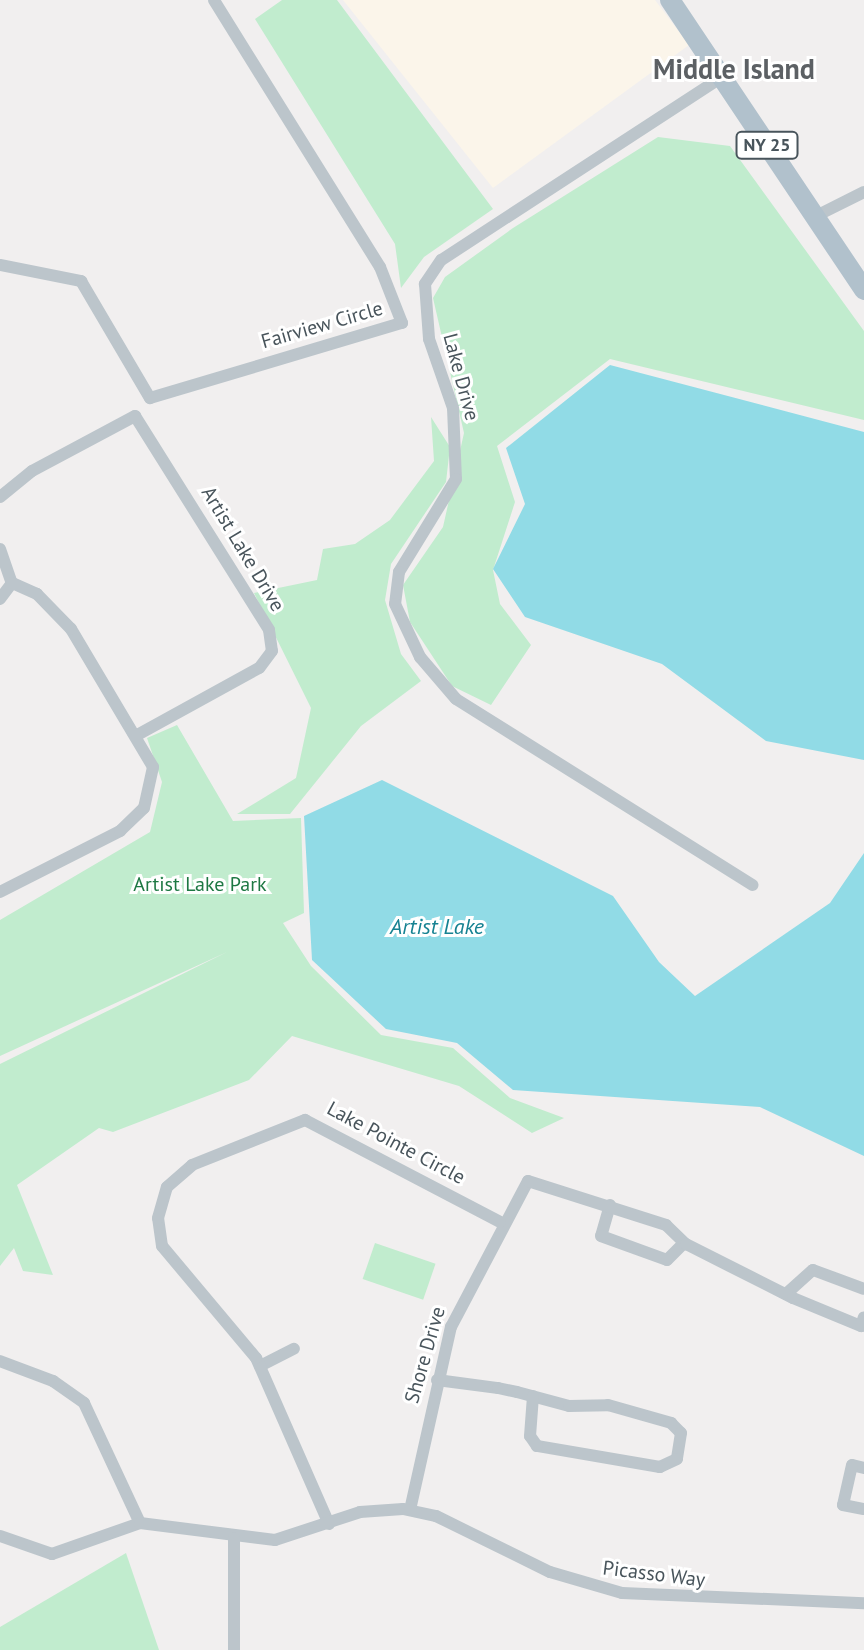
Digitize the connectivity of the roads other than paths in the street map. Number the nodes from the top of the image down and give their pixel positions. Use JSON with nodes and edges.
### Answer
{"nodes":[{"id":1,"x":214,"y":0,"type":"edge"},
{"id":2,"x":670,"y":0,"type":"edge"},
{"id":3,"x":722,"y":77,"type":"junction"},
{"id":4,"x":864,"y":192,"type":"edge"},
{"id":5,"x":814,"y":217,"type":"junction"},
{"id":6,"x":0,"y":265,"type":"edge"},
{"id":7,"x":864,"y":290,"type":"edge"},
{"id":8,"x":0,"y":497,"type":"edge"},
{"id":9,"x":0,"y":549,"type":"edge"},
{"id":10,"x":12,"y":583,"type":"junction"},
{"id":11,"x":0,"y":599,"type":"edge"},
{"id":12,"x":137,"y":735,"type":"junction"},
{"id":13,"x":752,"y":885,"type":"dead end"},
{"id":14,"x":0,"y":892,"type":"edge"},
{"id":15,"x":610,"y":1205,"type":"junction"},
{"id":16,"x":500,"y":1222,"type":"junction"},
{"id":17,"x":684,"y":1243,"type":"junction"},
{"id":18,"x":864,"y":1289,"type":"edge"},
{"id":19,"x":786,"y":1294,"type":"junction"},
{"id":20,"x":864,"y":1317,"type":"edge"},
{"id":21,"x":294,"y":1349,"type":"dead end"},
{"id":22,"x":0,"y":1361,"type":"edge"},
{"id":23,"x":260,"y":1366,"type":"junction"},
{"id":24,"x":437,"y":1380,"type":"junction"},
{"id":25,"x":533,"y":1396,"type":"junction"},
{"id":26,"x":864,"y":1468,"type":"edge"},
{"id":27,"x":864,"y":1509,"type":"edge"},
{"id":28,"x":410,"y":1510,"type":"junction"},
{"id":29,"x":140,"y":1523,"type":"junction"},
{"id":30,"x":329,"y":1524,"type":"junction"},
{"id":31,"x":0,"y":1536,"type":"edge"},
{"id":32,"x":234,"y":1538,"type":"junction"},
{"id":33,"x":864,"y":1603,"type":"edge"},
{"id":34,"x":234,"y":1650,"type":"edge"}],
"edges":[{"from":1,"to":6,"type":"street","name":"Fairview Circle"},
{"from":2,"to":3,"type":"main road","number":"NY 25"},
{"from":3,"to":5,"type":"main road","number":"NY 25"},
{"from":3,"to":13,"type":"street","name":"Lake Drive"},
{"from":4,"to":5,"type":"street"},
{"from":5,"to":7,"type":"main road","number":"NY 25"},
{"from":8,"to":12,"type":"street","name":"Artist Lake Drive"},
{"from":9,"to":10,"type":"street"},
{"from":10,"to":11,"type":"street"},
{"from":10,"to":12,"type":"street"},
{"from":12,"to":14,"type":"street"},
{"from":15,"to":16,"type":"street","name":"Shore Drive"},
{"from":15,"to":17,"type":"street"},
{"from":15,"to":17,"type":"street"},
{"from":16,"to":23,"type":"street","name":"Lake Pointe Circle"},
{"from":16,"to":24,"type":"street","name":"Shore Drive"},
{"from":17,"to":19,"type":"street"},
{"from":18,"to":19,"type":"street"},
{"from":19,"to":20,"type":"street"},
{"from":21,"to":23,"type":"street"},
{"from":22,"to":29,"type":"street"},
{"from":23,"to":30,"type":"street","name":"Lake Pointe Circle"},
{"from":24,"to":25,"type":"street"},
{"from":24,"to":28,"type":"street","name":"Shore Drive"},
{"from":25,"to":25,"type":"street"},
{"from":26,"to":27,"type":"street"},
{"from":28,"to":30,"type":"street","name":"Picasso Way"},
{"from":28,"to":33,"type":"street","name":"Picasso Way"},
{"from":29,"to":31,"type":"street"},
{"from":29,"to":32,"type":"street","name":"Picasso Way"},
{"from":30,"to":32,"type":"street","name":"Picasso Way"},
{"from":32,"to":34,"type":"street"}]}
